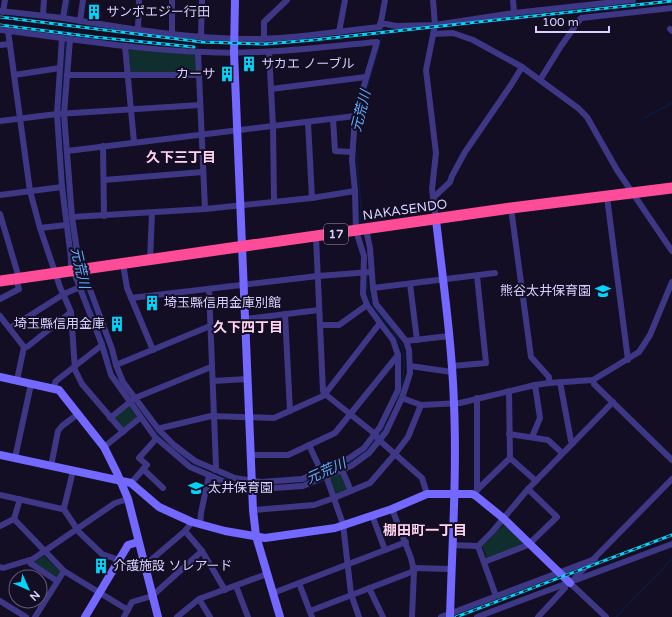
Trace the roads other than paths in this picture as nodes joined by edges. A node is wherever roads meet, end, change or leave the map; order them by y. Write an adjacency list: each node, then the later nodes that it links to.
1 (5, 0): 16 (street)
2 (44, 0): 18 (street)
3 (66, 0): 19 (street)
4 (84, 0): 20 (street)
5 (139, 0): 24 (street)
6 (172, 0): 27 (street)
7 (202, 0): 29 (street)
8 (235, 0): 32 (street)
9 (287, 0): 33 (street)
10 (345, 0): 26 (street)
11 (385, 0): 21 (street)
12 (434, 0): 22 (street)
13 (513, 0): 17 (street)
14 (633, 0): 17 (street)
15 (672, 8): 47 (street)
16 (2, 11): 18 (street)
17 (514, 13): 22 (street)
18 (43, 16): 19 (street)
19 (63, 18): 20 (street)
20 (80, 21): 24 (street)
21 (383, 24): 22 (street); 26 (street)
22 (435, 24): 28 (street)
23 (0, 30): 25 (street)
24 (138, 30): 27 (street)
25 (8, 31): 30 (street); 34 (street)
26 (339, 32): 33 (street)
27 (172, 34): 29 (street)
28 (433, 34): 40 (street); 74 (street)
29 (201, 37): 32 (street)
30 (62, 38): 31 (street); 41 (street)
31 (70, 39): 36 (street); 43 (street)
32 (234, 39): 33 (street); 39 (street)
33 (264, 39)
34 (10, 44): 35 (street); 42 (street)
35 (0, 45)
36 (125, 46): 37 (street); 44 (street)
37 (198, 52): 39 (street); 45 (street)
38 (269, 52): 39 (street); 46 (street); 48 (street)
39 (234, 53): 58 (street)
40 (522, 67): 47 (street); 74 (street)
41 (60, 68): 42 (street); 51 (street)
42 (14, 74): 53 (street)
43 (67, 75): 44 (street); 51 (street)
44 (128, 75): 45 (street); 50 (street)
45 (199, 75): 49 (street)
46 (366, 77): 48 (street); 52 (street)
47 (540, 80): 70 (street)
48 (271, 89): 57 (street)
49 (200, 105): 50 (street); 59 (street)
50 (131, 109): 51 (street); 60 (street)
51 (61, 114): 53 (street); 62 (street); 66 (street)
52 (355, 116): 54 (street); 63 (street)
53 (20, 118): 55 (street); 69 (street)
54 (332, 118): 56 (street); 63 (street)
55 (0, 121)
56 (308, 122): 57 (street); 73 (street)
57 (273, 126): 58 (street); 75 (street)
58 (237, 130): 59 (street); 76 (street)
59 (202, 134): 60 (street); 64 (street)
60 (134, 142): 61 (street)
61 (103, 146): 62 (street); 65 (street)
62 (67, 150): 82 (street)
63 (352, 152): 68 (street)
64 (203, 172): 65 (street); 78 (street)
65 (104, 180): 81 (street)
66 (62, 187): 69 (street); 84 (street)
67 (672, 188): 70 (highway, NAKASENDO / 17)
68 (355, 191): 73 (street); 86 (street)
69 (30, 192): 71 (street); 85 (street)
70 (633, 193): 72 (highway, NAKASENDO / 17); 89 (street)
71 (0, 195)
72 (606, 197): 77 (highway, NAKASENDO / 17); 128 (street)
73 (312, 198): 75 (street)
74 (433, 198): 83 (street)
75 (274, 202): 76 (street)
76 (240, 204): 78 (street); 88 (street)
77 (511, 208): 83 (highway, NAKASENDO / 17); 140 (street)
78 (205, 209): 79 (street)
79 (152, 213): 81 (street); 90 (street)
80 (0, 214): 99 (street)
81 (104, 216): 82 (street)
82 (72, 217): 92 (street)
83 (436, 220): 86 (highway, NAKASENDO / 17); 100 (street)
84 (66, 225): 85 (street); 92 (street)
85 (40, 228): 95 (street)
86 (361, 230): 87 (highway, NAKASENDO / 17); 93 (street); 94 (street)
87 (316, 237): 88 (highway, NAKASENDO / 17); 97 (street)
88 (242, 247): 90 (highway, NAKASENDO / 17); 103 (street)
89 (672, 251)
90 (150, 260): 91 (highway, NAKASENDO / 17)
91 (123, 264): 92 (highway, NAKASENDO / 17); 109 (street)
92 (78, 270): 95 (highway, NAKASENDO / 17); 105 (street); 130 (street)
93 (363, 272): 94 (street); 97 (street); 111 (street)
94 (371, 272): 106 (street)
95 (56, 273): 99 (highway, NAKASENDO / 17); 108 (street)
96 (495, 273): 98 (street)
97 (318, 276): 103 (street); 112 (street)
98 (477, 276): 100 (street); 133 (street)
99 (17, 279): 101 (highway, NAKASENDO / 17); 110 (street)
100 (443, 280): 102 (street); 121 (street)
101 (0, 281)
102 (410, 284): 106 (street); 122 (street)
103 (243, 285): 107 (street); 116 (street)
104 (672, 285): 128 (street)
105 (80, 287): 108 (street); 124 (street)
106 (373, 288): 123 (street)
107 (209, 289): 109 (street); 119 (street)
108 (64, 294): 113 (street); 120 (street)
109 (131, 298): 126 (street)
110 (0, 299)
111 (367, 305): 117 (street); 118 (street)
112 (319, 310): 114 (street); 118 (street)
113 (71, 312): 125 (street); 129 (street)
114 (285, 314): 116 (street); 152 (street)
115 (0, 316): 120 (street)
116 (245, 319): 135 (street)
117 (380, 323): 127 (street); 145 (street)
118 (320, 325): 145 (street)
119 (210, 326): 126 (street); 132 (street)
120 (10, 328): 125 (street)
121 (449, 336): 122 (street); 133 (street)
122 (417, 340): 123 (street)
123 (406, 341): 131 (street)
124 (102, 345): 129 (street); 148 (street)
125 (24, 347): 136 (street)
126 (153, 350): 130 (street)
127 (398, 355): 154 (street); 161 (street)
128 (628, 360): 137 (street)
129 (74, 365): 143 (street); 156 (street)
130 (116, 365): 148 (street)
131 (410, 366): 133 (street); 146 (street)
132 (212, 367): 138 (street); 148 (street)
133 (452, 369): 150 (street)
134 (0, 377): 136 (street)
135 (247, 379): 138 (street); 158 (street)
136 (17, 380): 141 (street)
137 (593, 380): 139 (street); 149 (street)
138 (212, 381): 155 (street)
139 (560, 382): 140 (street); 166 (street)
140 (550, 383): 142 (street)
141 (31, 384): 143 (street); 173 (street)
142 (535, 385): 144 (street); 163 (street)
143 (53, 388): 153 (street)
144 (508, 391): 147 (street); 162 (street)
145 (325, 394): 152 (street); 154 (street)
146 (402, 398): 151 (street); 165 (street)
147 (477, 398): 150 (street); 192 (street)
148 (132, 400): 156 (street); 157 (street); 159 (street)
149 (613, 402): 166 (street); 175 (street)
150 (454, 403): 151 (street); 194 (street)
151 (421, 405): 171 (street)
152 (290, 411): 158 (street)
153 (78, 414): 168 (street); 176 (street)
154 (351, 415): 161 (street); 167 (street)
155 (214, 416): 158 (street); 159 (street); 178 (street)
156 (110, 418): 160 (street)
157 (140, 418): 160 (street); 164 (street)
158 (249, 418): 170 (street)
159 (159, 430): 178 (street)
160 (123, 432): 168 (street)
161 (375, 434): 165 (street); 181 (street)
162 (509, 434): 163 (street); 174 (street)
163 (532, 437): 169 (street)
164 (156, 439): 177 (street); 182 (street)
165 (379, 440): 171 (street); 179 (street)
166 (573, 443): 169 (street)
167 (309, 445): 170 (street); 181 (street)
168 (104, 447): 185 (street)
169 (562, 453): 186 (street)
170 (250, 454): 188 (street)
171 (395, 454): 191 (street); 193 (street)
172 (0, 455): 173 (street)
173 (14, 458): 176 (street)
174 (510, 458): 186 (street); 192 (street)
175 (672, 460)
176 (52, 466): 180 (street)
177 (143, 469): 187 (street); 189 (street)
178 (215, 470): 188 (street)
179 (342, 470): 183 (street); 191 (street)
180 (72, 471): 185 (street); 199 (street)
181 (321, 471): 188 (street)
182 (209, 475): 188 (street); 205 (street)
183 (326, 476): 188 (street); 196 (street)
184 (672, 479): 220 (street)
185 (121, 481): 187 (street); 198 (street)
186 (536, 481): 190 (street)
187 (131, 483): 205 (street)
188 (252, 484): 201 (street)
189 (163, 488)
190 (528, 489): 203 (street); 213 (street)
191 (351, 491): 196 (street)
192 (476, 493): 194 (street); 203 (street)
193 (427, 494): 194 (street); 200 (street)
194 (454, 494): 215 (street)
195 (0, 495): 197 (street)
196 (334, 498): 201 (street); 206 (street)
197 (20, 499): 199 (street); 204 (street)
198 (128, 499): 208 (street); 211 (street)
199 (63, 508): 208 (street)
200 (392, 509): 202 (street); 212 (street)
201 (253, 510): 210 (street)
202 (372, 515): 206 (street); 217 (street)
203 (503, 518): 213 (street); 216 (street)
204 (14, 519): 207 (street); 218 (street)
205 (196, 523): 209 (street); 210 (street)
206 (343, 524): 210 (street); 224 (street)
207 (0, 526)
208 (77, 530): 218 (street); 222 (street)
209 (185, 531): 219 (street); 225 (street)
210 (256, 536): 231 (street)
211 (138, 542): 222 (street); 225 (street)
212 (406, 542): 217 (street); 228 (street)
213 (530, 544): 223 (street); 230 (street)
214 (672, 544): 234 (street)
215 (452, 545): 216 (street); 227 (street)
216 (478, 546): 223 (street)
217 (385, 550): 224 (street)
218 (45, 552): 221 (street); 229 (street)
219 (202, 552): 237 (street); 241 (street)
220 (595, 559): 230 (street); 234 (street)
221 (29, 560): 226 (street); 232 (street)
222 (119, 560): 239 (street)
223 (484, 562): 242 (street)
224 (348, 564): 233 (street); 240 (street)
225 (145, 566): 241 (street)
226 (0, 568)
227 (451, 569): 228 (street); 247 (street)
228 (414, 570): 236 (street); 259 (street)
229 (64, 571): 232 (street); 239 (street)
230 (558, 572): 234 (street); 242 (street)
231 (267, 574): 235 (street); 238 (street)
232 (58, 581): 249 (street)
233 (299, 583): 238 (street); 246 (street)
234 (567, 584): 261 (street); 262 (street); 263 (street)
235 (236, 586): 237 (street); 255 (street)
236 (369, 588): 240 (street); 258 (street)
237 (225, 590): 243 (street)
238 (273, 593): 256 (street)
239 (100, 594): 245 (street); 250 (street)
240 (352, 594): 246 (street); 257 (street)
241 (152, 596): 245 (street); 252 (street)
242 (496, 596): 247 (street)
243 (199, 599): 253 (street); 254 (street)
244 (0, 600): 248 (street)
245 (128, 610): 251 (street)
246 (311, 614)
247 (450, 615): 260 (street)
248 (26, 617)
249 (35, 617)
250 (85, 617)
251 (124, 617)
252 (158, 617)
253 (177, 617)
254 (210, 617)
255 (248, 617)
256 (280, 617)
257 (359, 617)
258 (383, 617)
259 (412, 617)
260 (441, 617)
261 (477, 617)
262 (538, 617)
263 (606, 617)

